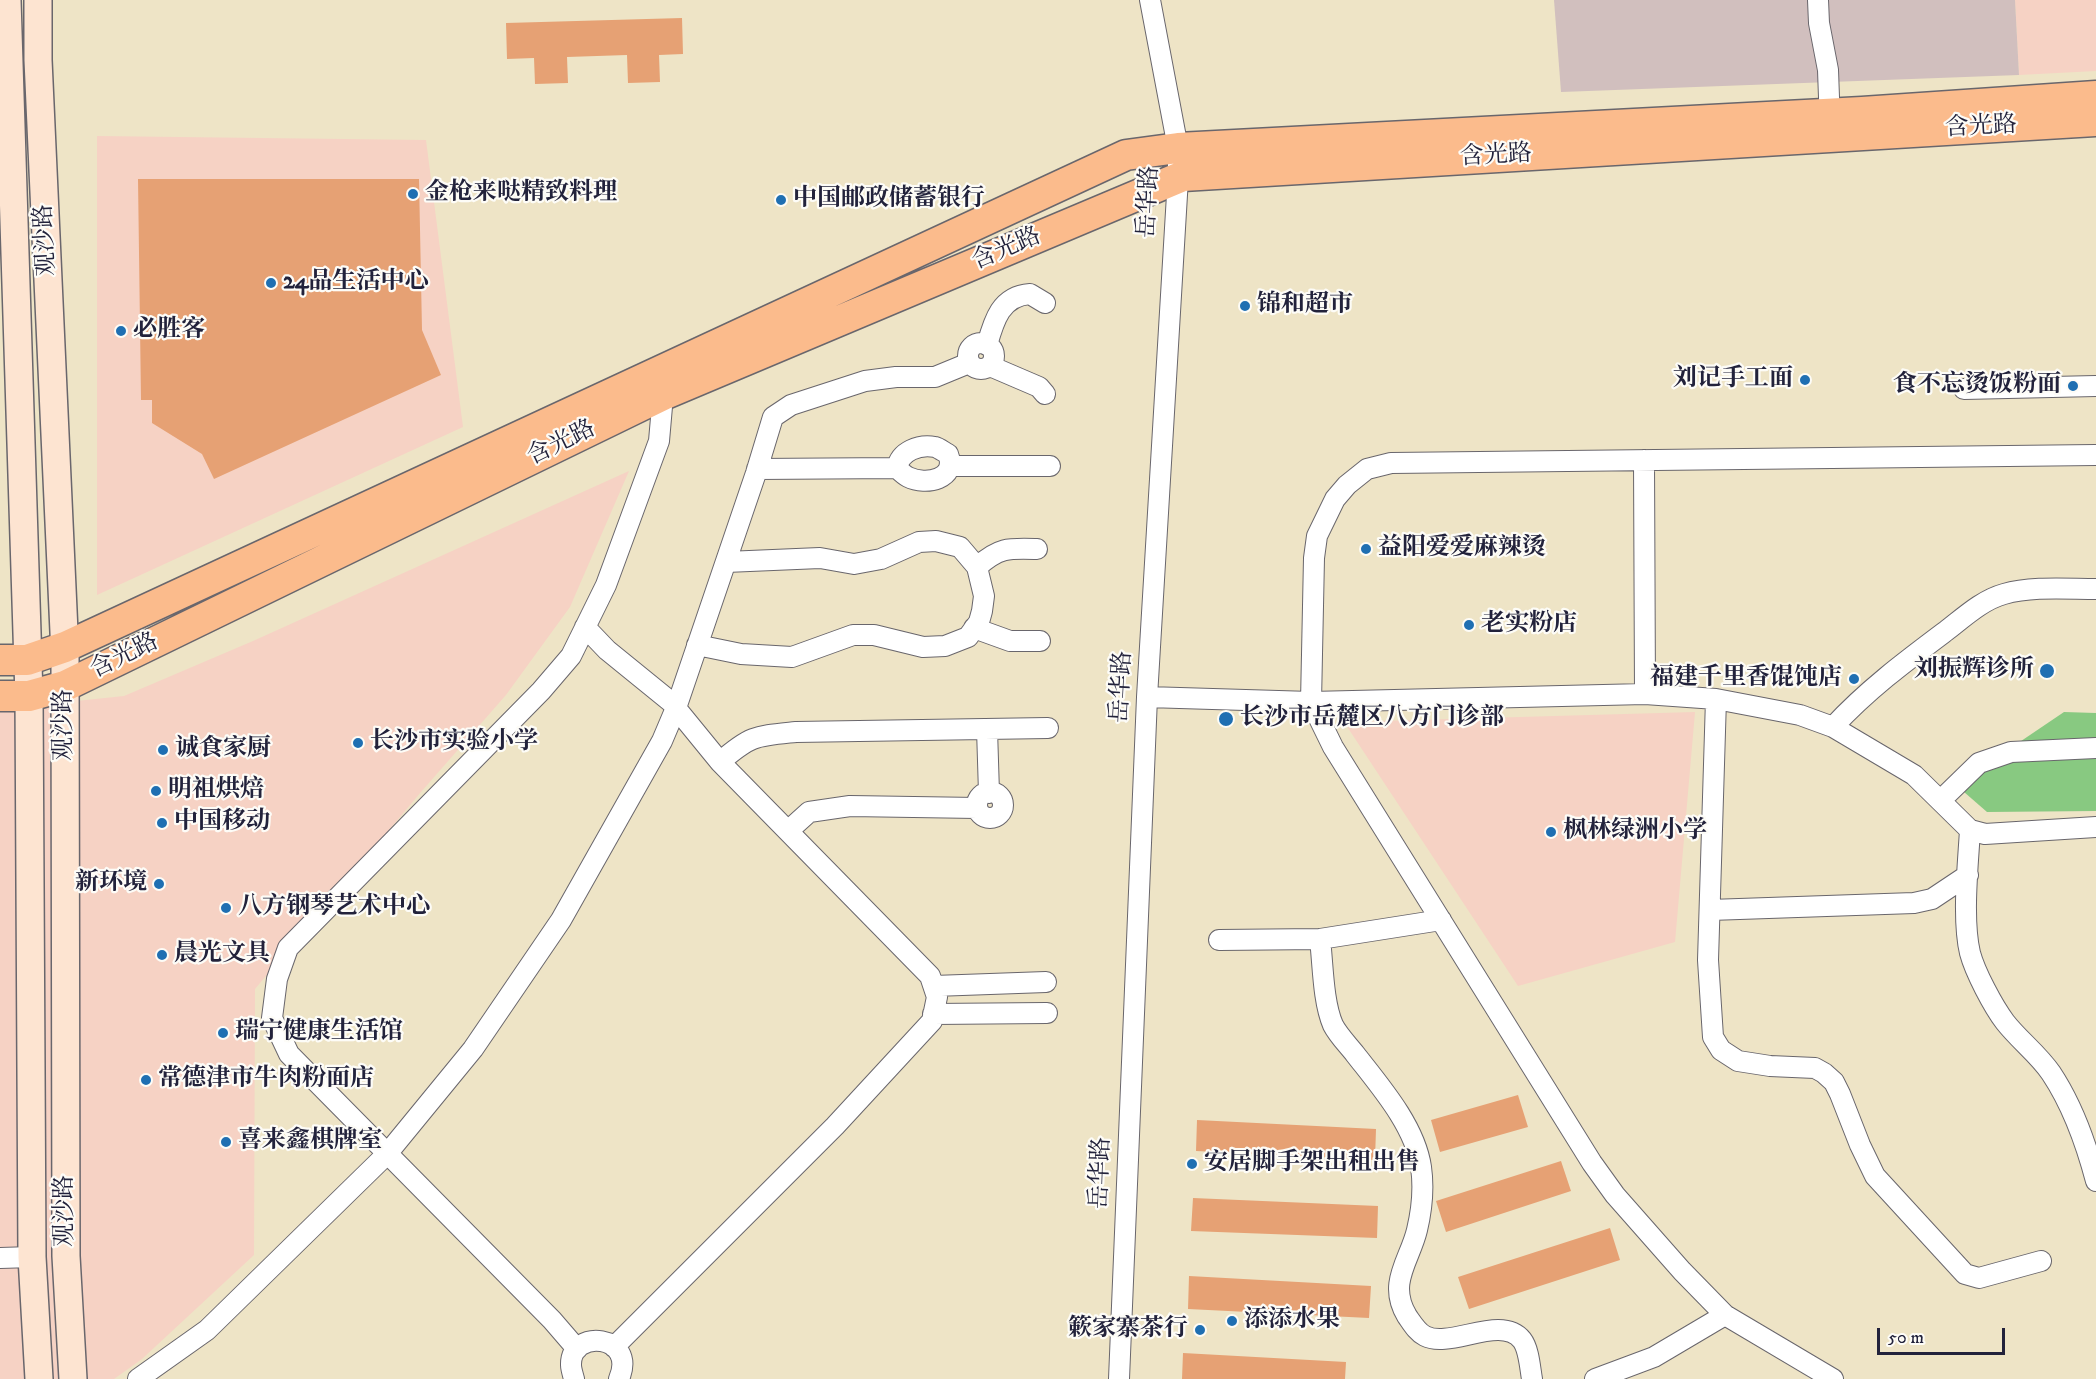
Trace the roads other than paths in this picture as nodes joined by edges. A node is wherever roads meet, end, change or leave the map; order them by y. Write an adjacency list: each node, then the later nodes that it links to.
1 (7, 0): 33 (main road, 观沙路)
2 (38, 0): 32 (main road, 观沙路)
3 (1150, 0): 8 (street, 岳华路)
4 (1818, 0): 7 (street)
5 (2096, 96): 7 (main road, 含光路)
6 (2096, 121): 7 (main road, 含光路)
7 (1830, 125): 8 (main road, 含光路); 9 (main road, 含光路)
8 (1178, 148): 9 (street, 岳华路); 32 (main road, 含光路)
9 (1178, 178): 17 (main road, 含光路); 38 (street, 岳华路)
10 (1045, 303): 11 (street)
11 (987, 345): 12 (street); 13 (street)
12 (969, 363): 13 (street); 23 (street)
13 (990, 366): 16 (street)
14 (2096, 386): 15 (street)
15 (1964, 389)
16 (1045, 394)
17 (663, 395): 28 (street); 34 (main road, 含光路)
18 (2096, 454): 19 (street)
19 (1644, 460): 35 (street); 40 (street)
20 (951, 466): 21 (street); 22 (street); 22 (street)
21 (1050, 466)
22 (897, 468): 23 (street)
23 (757, 470): 25 (street)
24 (1037, 549): 26 (street)
25 (726, 561): 26 (street); 31 (street)
26 (977, 567): 29 (street)
27 (2096, 589): 42 (street)
28 (585, 627): 41 (street); 60 (street)
29 (974, 628): 30 (street); 31 (street)
30 (1040, 641)
31 (697, 645): 41 (street)
32 (65, 647): 33 (main road, 含光路); 34 (main road, 观沙路)
33 (13, 660): 37 (main road, 观沙路)
34 (65, 686): 37 (main road, 含光路); 69 (main road, 观沙路)
35 (1646, 694): 39 (street); 40 (street)
36 (0, 696): 37 (main road, 含光路)
37 (29, 696): 62 (main road, 观沙路)
38 (1148, 697): 40 (street); 73 (street, 岳华路)
39 (1716, 699): 42 (street); 52 (street)
40 (1311, 702): 53 (street)
41 (676, 708): 46 (street); 60 (street)
42 (1833, 727): 47 (street)
43 (1048, 728): 44 (street)
44 (987, 729): 46 (street); 50 (street)
45 (2096, 748): 47 (street)
46 (720, 762): 50 (street)
47 (1941, 800): 49 (street)
48 (2096, 826): 49 (street)
49 (1970, 830): 51 (street)
50 (788, 831): 57 (street)
51 (1968, 875): 52 (street); 61 (street)
52 (1710, 910): 64 (street)
53 (1441, 920): 54 (street); 65 (street)
54 (1320, 939): 55 (street); 74 (street)
55 (1219, 940)
56 (1046, 982): 57 (street)
57 (934, 986): 59 (street)
58 (1047, 1013): 59 (street)
59 (933, 1014): 66 (street)
60 (387, 1154): 67 (street); 70 (street)
61 (2096, 1181)
62 (32, 1257): 63 (street); 68 (main road, 观沙路)
63 (0, 1258)
64 (2041, 1261)
65 (1725, 1315): 75 (street); 76 (street)
66 (614, 1347): 67 (street); 72 (street)
67 (577, 1349): 71 (street)
68 (39, 1379)
69 (73, 1379)
70 (138, 1379)
71 (574, 1379)
72 (619, 1379)
73 (1119, 1379)
74 (1532, 1379)
75 (1595, 1379)
76 (1833, 1379)

